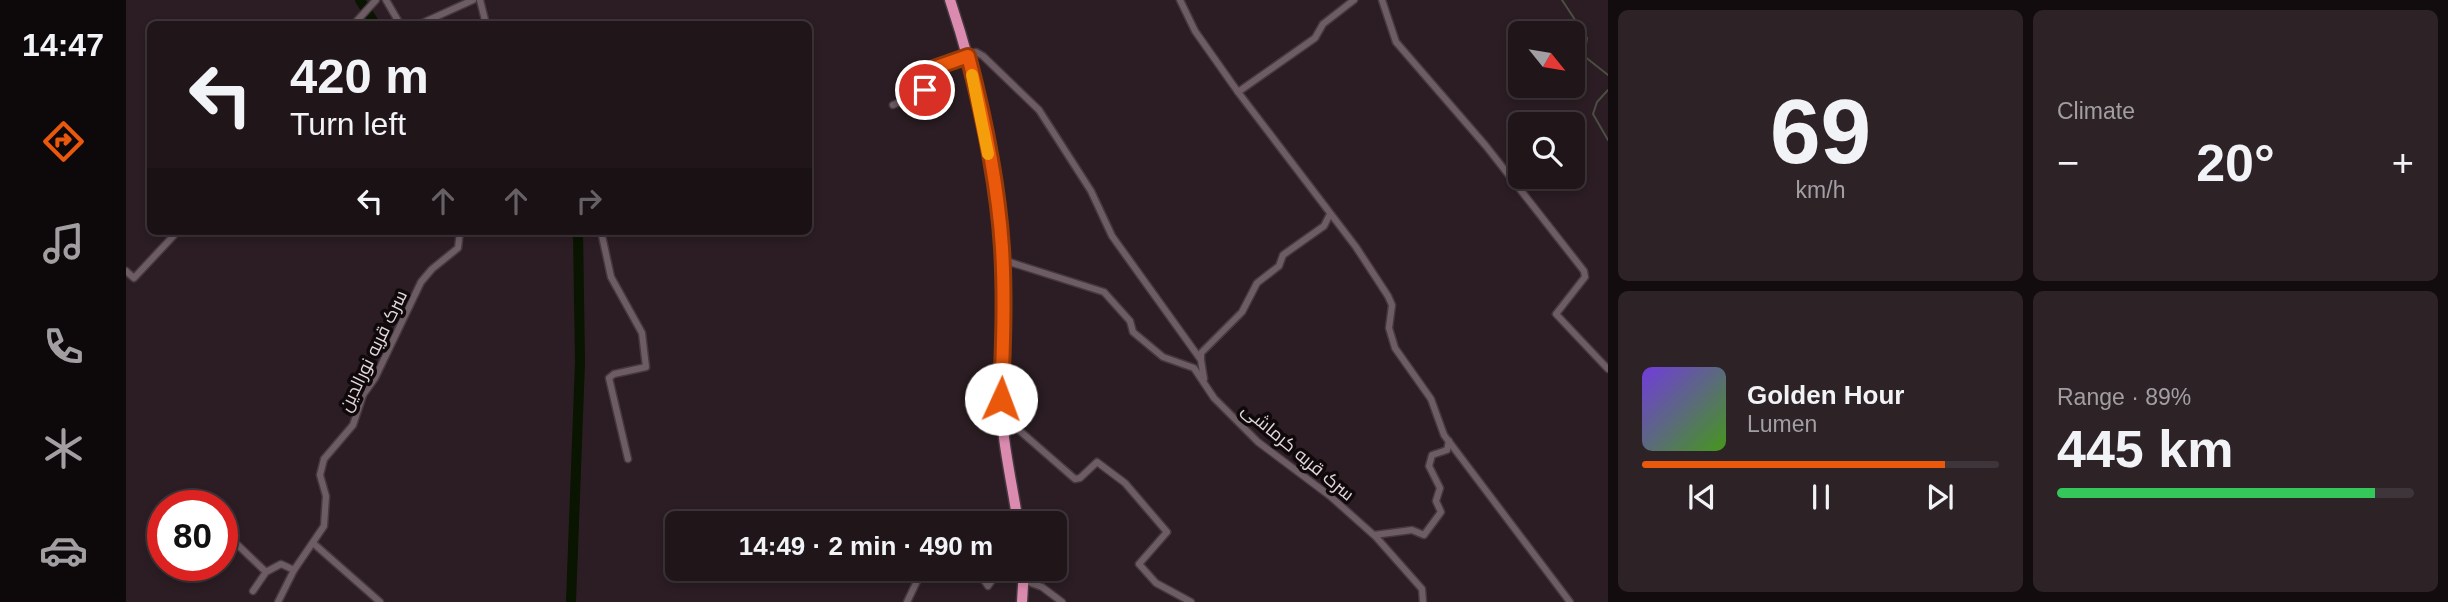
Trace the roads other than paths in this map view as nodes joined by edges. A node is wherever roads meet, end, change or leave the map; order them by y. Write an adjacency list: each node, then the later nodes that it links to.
1 (376, 0): 9 (street)
2 (386, 0): 10 (street)
3 (473, 0): 11 (street)
4 (480, 0): 12 (street)
5 (950, 0): 13 (highway)
6 (1180, 0): 14 (street)
7 (1354, 0): 14 (street)
8 (1382, 0): 23 (street)
9 (357, 21)
10 (398, 21)
11 (427, 21)
12 (485, 21)
13 (968, 56): 15 (street); 20 (highway); 22 (street)
14 (1238, 92): 16 (street)
15 (894, 105)
16 (1331, 214): 22 (street); 26 (street)
17 (174, 235): 21 (street)
18 (460, 235): 30 (street, سرک قریه نورالدین)
19 (602, 235): 27 (street)
20 (1003, 260): 24 (street, سرک قریه کرماشی); 25 (highway)
21 (126, 271)
22 (1201, 360): 24 (street)
23 (1608, 369)
24 (1205, 381): 29 (street, سرک قریه کرماشی)
25 (1004, 417): 28 (highway); 43 (street)
26 (1449, 441): 29 (street); 45 (street)
27 (628, 459)
28 (1016, 511)
29 (1374, 535): 44 (street, سرک قریه کرماشی)
30 (313, 543): 32 (street, سرک قریه نورالدین); 39 (street)
31 (238, 545): 33 (street)
32 (294, 570): 33 (street); 38 (street, سرک قریه نورالدین)
33 (266, 572): 37 (street)
34 (917, 581): 40 (street)
35 (1023, 581): 41 (highway)
36 (1033, 581): 42 (street)
37 (253, 591)
38 (278, 602)
39 (380, 602)
40 (907, 602)
41 (1022, 602)
42 (1062, 602)
43 (1191, 602)
44 (1423, 602)
45 (1570, 602)

